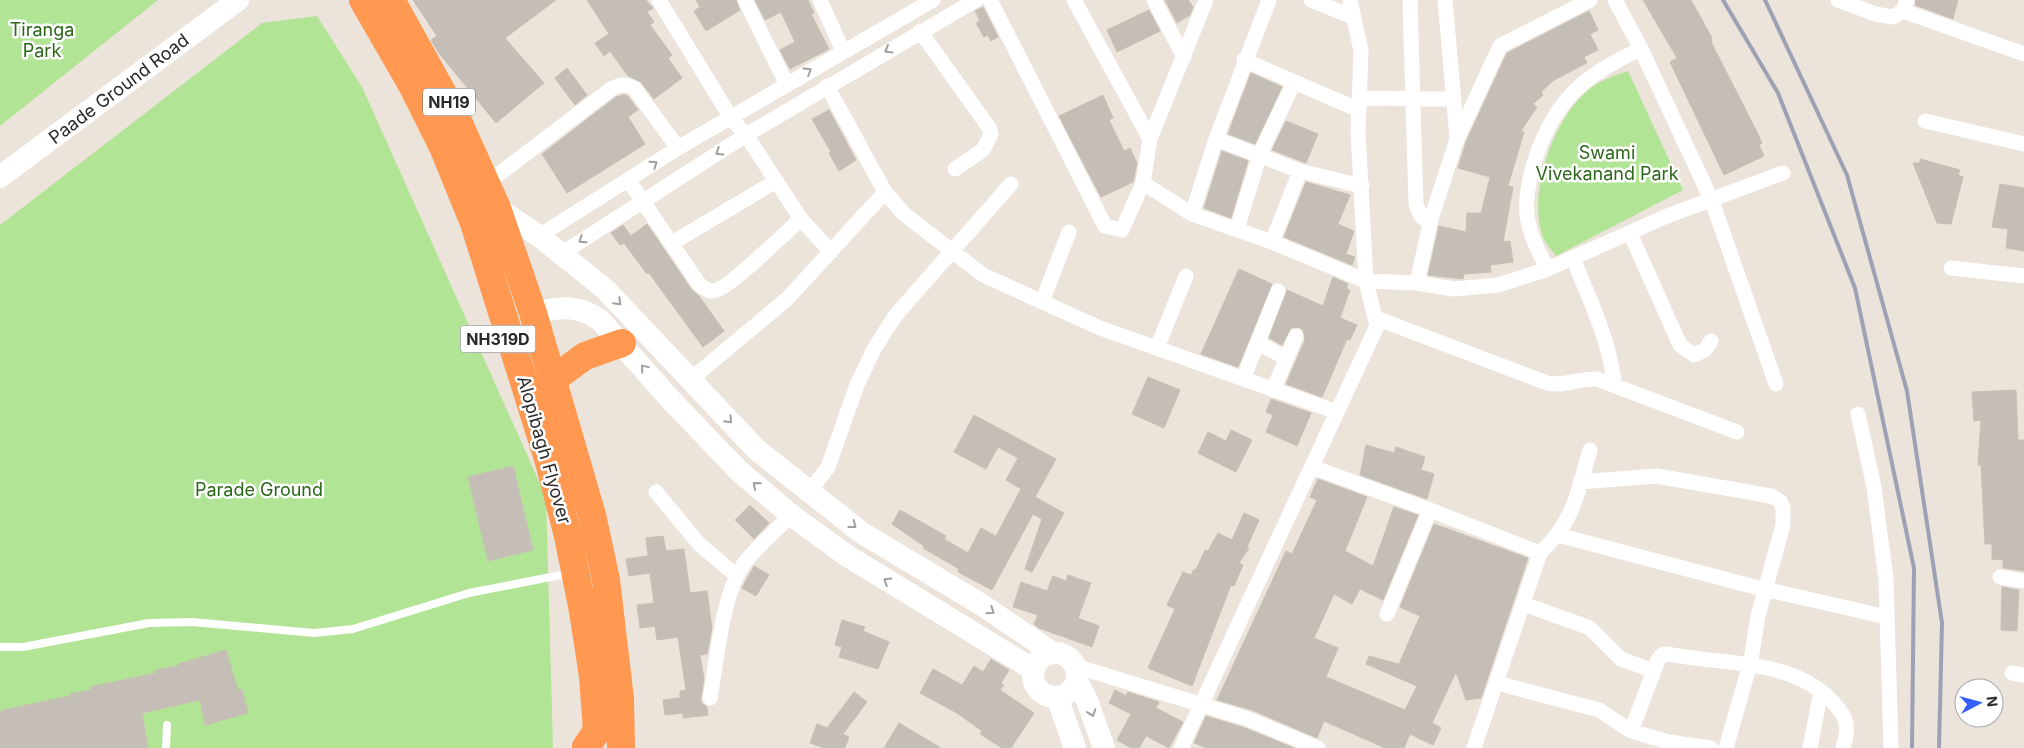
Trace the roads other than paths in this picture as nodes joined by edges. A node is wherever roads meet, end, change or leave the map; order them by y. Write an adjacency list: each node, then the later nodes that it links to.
1 (238, 0): 49 (main road, Paade Ground Road)
2 (347, 0): 108 (highway, NH319D)
3 (363, 0): 131 (highway, Alopibagh Flyover)
4 (381, 0): 131 (highway, Alopibagh Flyover)
5 (391, 0): 56 (highway, NH19)
6 (659, 0): 37 (street)
7 (745, 0): 32 (street)
8 (820, 0): 27 (street)
9 (976, 0): 25 (street)
10 (990, 0): 52 (street)
11 (1074, 0): 40 (street)
12 (1154, 0): 29 (street)
13 (1206, 0): 29 (street)
14 (1269, 0): 30 (street)
15 (1311, 0): 24 (street)
16 (1350, 0): 24 (street)
17 (1410, 0): 34 (street)
18 (1445, 0): 35 (street)
19 (1590, 0): 42 (street)
20 (1615, 0): 26 (street)
21 (1838, 0): 23 (street)
22 (923, 2): 27 (street)
23 (1905, 6): 28 (street)
24 (1354, 17): 36 (street)
25 (920, 31): 33 (street, one-way to 33); 46 (street)
26 (1641, 49): 58 (street); 73 (street)
27 (843, 51): 32 (street, one-way to 27)
28 (2024, 54)
29 (1184, 56): 40 (street)
30 (1244, 60): 31 (street); 41 (street)
31 (1294, 82): 36 (street); 45 (street)
32 (787, 85): 37 (street)
33 (827, 86): 39 (street); 55 (street)
34 (1414, 98): 35 (street); 36 (street); 61 (street)
35 (1453, 99): 42 (street)
36 (1359, 104): 54 (street)
37 (731, 118): 39 (street); 44 (street)
38 (1925, 121): 43 (street)
39 (746, 136): 51 (street); 57 (street, one-way to 57)
40 (1150, 139): 52 (street)
41 (1216, 139): 45 (street); 59 (street)
42 (1457, 139): 61 (street)
43 (2024, 144)
44 (678, 148): 50 (street, one-way to 44); 56 (street)
45 (1260, 154): 47 (street); 62 (street)
46 (955, 169)
47 (1300, 171): 54 (street); 66 (street)
48 (1783, 173): 58 (street)
49 (0, 177)
50 (629, 181): 57 (street); 65 (street)
51 (776, 181): 60 (street); 67 (street)
52 (1143, 183): 59 (street)
53 (1011, 184): 68 (street)
54 (1362, 186): 77 (street)
55 (884, 192): 68 (street); 69 (street)
56 (492, 196): 65 (main road); 82 (highway, NH319D)
57 (643, 200): 67 (street); 70 (street, one-way to 70)
58 (1712, 200): 64 (street); 94 (street)
59 (1192, 214): 62 (street)
60 (801, 219): 67 (street); 69 (street)
61 (1430, 223): 78 (street)
62 (1237, 230): 66 (street)
63 (1069, 232): 80 (street)
64 (1630, 233): 71 (street); 85 (street)
65 (539, 236): 70 (main road)
66 (1272, 242): 77 (street)
67 (672, 243)
68 (952, 251): 80 (street); 102 (street)
69 (832, 252): 92 (street)
70 (561, 254): 74 (main road)
71 (1573, 258): 73 (street); 93 (street)
72 (1951, 268): 76 (street)
73 (1548, 269): 78 (street)
74 (588, 276): 81 (main road); 92 (main road, one-way to 92)
75 (1186, 276): 88 (street)
76 (2024, 276)
77 (1366, 281): 78 (street); 83 (street)
78 (1417, 283)
79 (1278, 291): 87 (street)
80 (1042, 302): 88 (street)
81 (576, 308): 82 (main road); 86 (main road)
82 (532, 313): 91 (highway, NH319D)
83 (1376, 318): 93 (street); 96 (street)
84 (1296, 336): 89 (street)
85 (1711, 340)
86 (622, 343): 91 (highway); 105 (main road, one-way to 86)
87 (1258, 343): 89 (street); 90 (street)
88 (1157, 348): 90 (street)
89 (1286, 358): 95 (street)
90 (1243, 379): 95 (street)
91 (552, 380): 131 (highway, NH319D)
92 (690, 380): 102 (main road, one-way to 102)
93 (1614, 384): 98 (street)
94 (1776, 384)
95 (1273, 390): 96 (street)
96 (1337, 412): 100 (street)
97 (1858, 414): 117 (street)
98 (1737, 432)
99 (1590, 450): 101 (street)
100 (1312, 467): 104 (street); 128 (street)
101 (1580, 482): 106 (street); 113 (street)
102 (810, 491): 110 (main road, one-way to 110)
103 (656, 492): 109 (street)
104 (1430, 510): 107 (street); 116 (street)
105 (791, 515): 109 (street); 114 (main road, one-way to 105)
106 (1558, 535): 107 (street); 113 (street)
107 (1540, 554): 115 (street)
108 (561, 575): 118 (lane); 131 (highway, NH319D)
109 (738, 576): 127 (street)
110 (934, 576): 114 (main road); 119 (main road, one-way to 119)
111 (2000, 578): 112 (street)
112 (2024, 582)
113 (1765, 589): 117 (street); 120 (street)
114 (920, 600): 121 (main road)
115 (1524, 604): 122 (street); 124 (street)
116 (1387, 614)
117 (1888, 617): 143 (street)
118 (0, 647)
119 (1053, 653): 121 (main road); 123 (main road)
120 (1749, 665): 122 (street); 125 (street); 140 (street)
121 (1034, 670): 126 (main road)
122 (1654, 671): 130 (street)
123 (1076, 673): 126 (main road); 128 (street); 135 (main road, one-way to 135)
124 (1497, 683): 130 (street); 138 (street)
125 (1821, 691): 141 (street); 142 (street)
126 (1057, 697): 134 (main road)
127 (710, 698)
128 (1202, 706): 136 (street); 137 (street)
129 (167, 725): 133 (lane)
130 (1631, 731): 132 (street)
131 (604, 741)
132 (1667, 745): 139 (street)
133 (166, 748)
134 (1075, 748)
135 (1104, 748)
136 (1181, 748)
137 (1318, 748)
138 (1474, 748)
139 (1711, 748)
140 (1726, 748)
141 (1810, 748)
142 (1843, 748)
143 (1891, 748)

